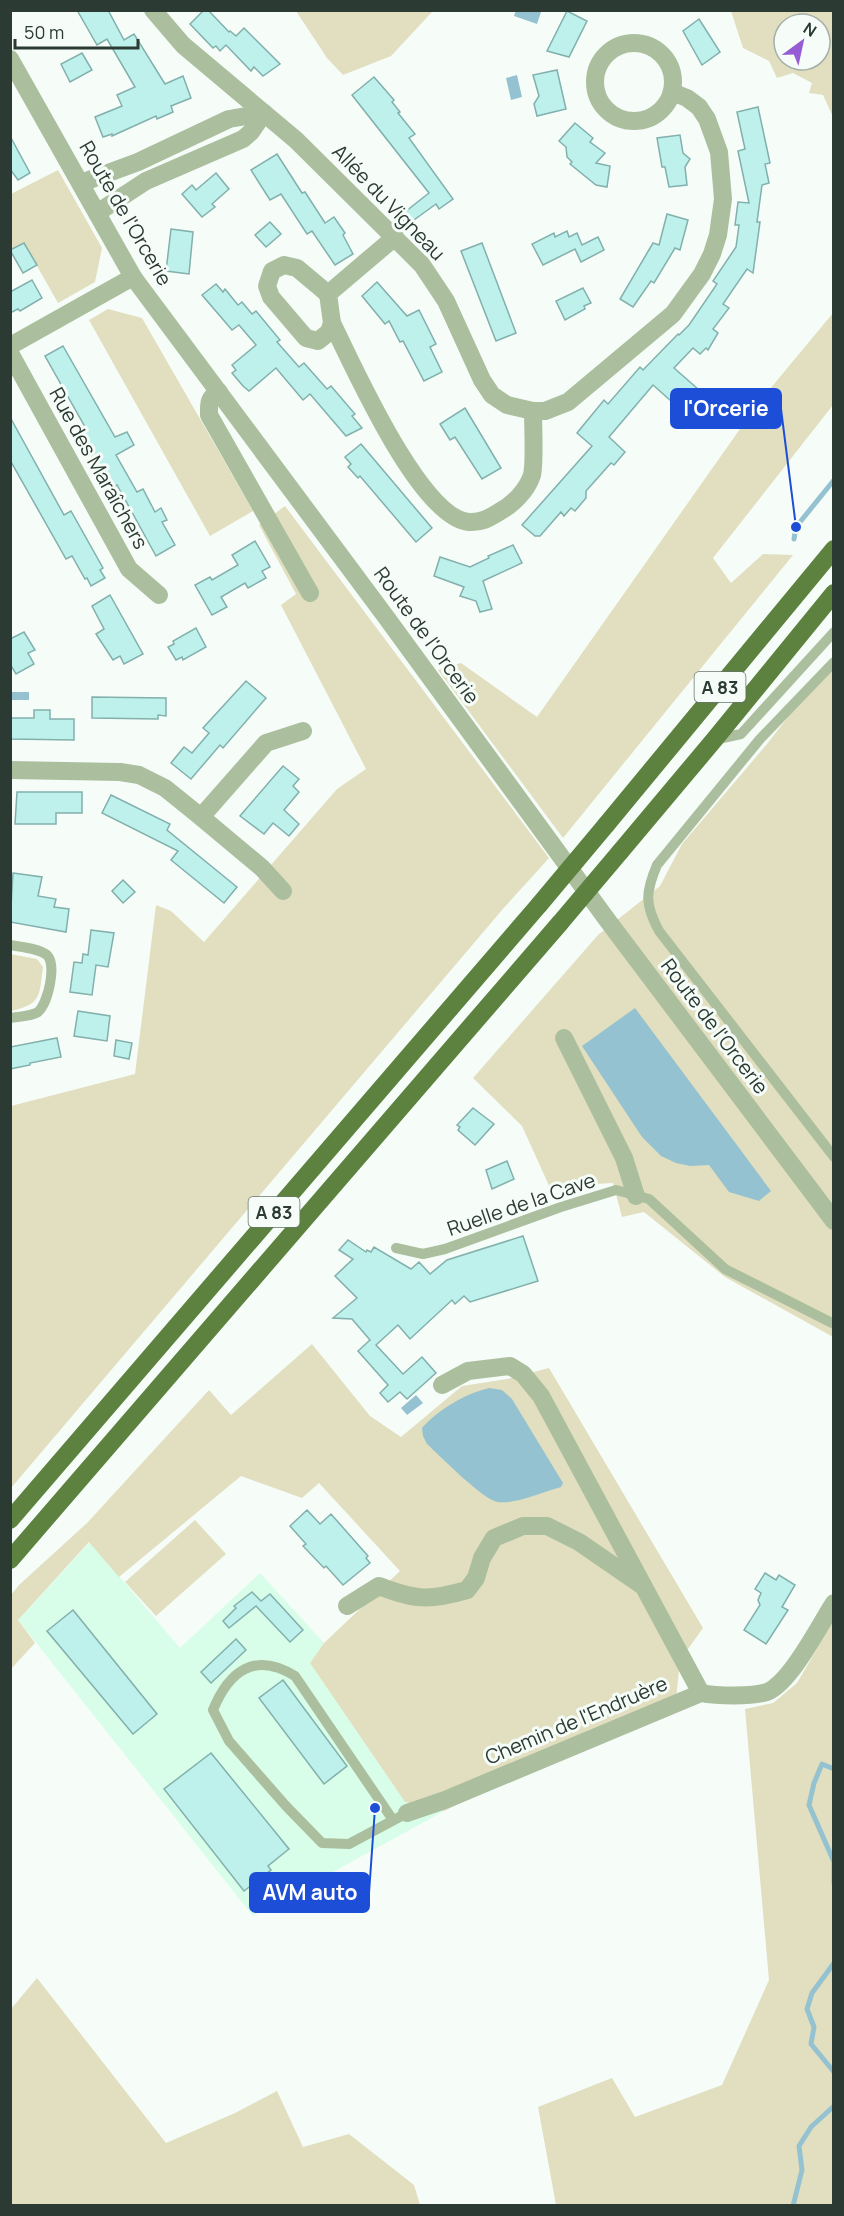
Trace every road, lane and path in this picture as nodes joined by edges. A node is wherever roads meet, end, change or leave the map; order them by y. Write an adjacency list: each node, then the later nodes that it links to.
1 (153, 10): 4 (street, Allée du Vigneau)
2 (10, 59): 6 (street, Route de l'Orcerie)
3 (672, 92): 3 (street); 16 (street, Allée du Vigneau)
4 (264, 113): 5 (street); 7 (street); 9 (street, Allée du Vigneau)
5 (112, 171): 6 (street); 7 (street)
6 (81, 183): 8 (street, Route de l'Orcerie)
7 (124, 196): 8 (street)
8 (97, 213): 10 (street, Route de l'Orcerie)
9 (395, 237): 11 (street); 16 (street, Allée du Vigneau)
10 (133, 277): 13 (street); 15 (street, Route de l'Orcerie)
11 (328, 294): 12 (street); 12 (street)
12 (332, 323): 16 (street)
13 (10, 346)
14 (10, 353): 20 (street, Rue des Maraîchers)
15 (219, 392): 19 (street); 33 (street, Route de l'Orcerie)
16 (533, 411)
17 (834, 549): 37 (highway, A 83, bridge)
18 (834, 592): 24 (highway, A 83)
19 (310, 593)
20 (159, 595)
21 (834, 632): 24 (lane)
22 (834, 663): 31 (lane)
23 (303, 731): 26 (street)
24 (714, 740): 38 (highway, A 83, bridge)
25 (10, 770): 26 (street)
26 (201, 817): 27 (street)
27 (283, 891)
28 (10, 945): 29 (lane)
29 (10, 1018)
30 (564, 1038): 32 (street)
31 (834, 1157)
32 (636, 1196): 34 (lane, Ruelle de la Cave); 35 (lane, Ruelle de la Cave)
33 (834, 1221)
34 (396, 1248)
35 (834, 1324)
36 (442, 1385): 39 (street)
37 (10, 1520)
38 (10, 1560)
39 (644, 1587): 41 (street); 42 (street)
40 (834, 1602): 42 (street, Chemin de l'Endruère)
41 (347, 1606)
42 (701, 1693): 43 (street, Chemin de l'Endruère)
43 (400, 1817): 43 (lane)

